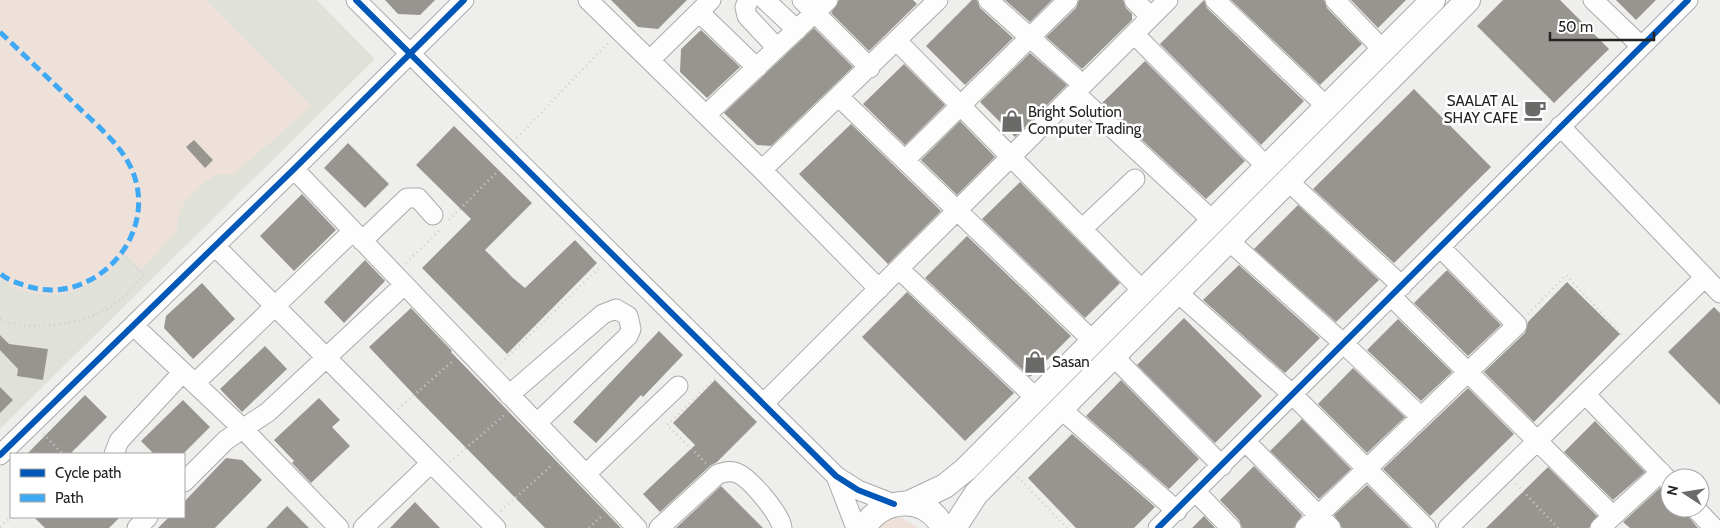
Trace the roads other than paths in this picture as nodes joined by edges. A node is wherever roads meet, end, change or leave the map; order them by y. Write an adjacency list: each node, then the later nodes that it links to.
1 (356, 0): 27 (street)
2 (464, 0): 27 (street)
3 (589, 0): 28 (street)
4 (749, 0): 25 (street)
5 (765, 0): 20 (street)
6 (988, 0): 22 (street)
7 (1068, 0): 22 (street)
8 (1134, 0): 19 (street)
9 (1168, 0): 19 (street)
10 (1215, 0): 34 (street)
11 (1335, 0): 26 (street)
12 (1433, 0): 26 (main road)
13 (1468, 0): 43 (main road)
14 (1593, 0): 24 (street)
15 (1688, 0): 24 (street)
16 (930, 3): 23 (street)
17 (815, 4): 20 (street); 30 (street)
18 (705, 6): 28 (street); 29 (street)
19 (1151, 17): 21 (street)
20 (797, 30): 25 (street)
21 (1134, 34): 31 (street); 41 (street)
22 (1030, 38): 31 (street); 33 (street)
23 (897, 41): 30 (street); 33 (street)
24 (1641, 46): 36 (street)
25 (777, 48): 29 (street)
26 (1384, 50): 34 (main road)
27 (409, 54): 39 (street); 73 (street)
28 (650, 60): 35 (street)
29 (757, 68): 35 (street)
30 (870, 68): 32 (street)
31 (1079, 89): 37 (street); 46 (street)
32 (839, 97): 38 (street); 40 (street)
33 (961, 106): 37 (street); 38 (street)
34 (1327, 106): 41 (main road)
35 (706, 115): 40 (street)
36 (1560, 126): 51 (street); 53 (street)
37 (1011, 157): 44 (street); 47 (street)
38 (905, 160): 44 (street)
39 (294, 170): 48 (street); 50 (street)
40 (762, 170): 55 (street)
41 (1264, 170): 46 (main road); 49 (main road)
42 (1135, 179): 47 (street)
43 (1288, 181): 49 (main road); 57 (street)
44 (957, 210): 52 (street); 62 (street)
45 (433, 215): 48 (street)
46 (1213, 221): 56 (main road)
47 (1082, 229): 56 (street)
48 (357, 236): 54 (street); 60 (street)
49 (1228, 240): 58 (main road); 63 (street)
50 (215, 246): 60 (street); 61 (street)
51 (1440, 247): 57 (street); 66 (street)
52 (899, 269): 55 (street); 71 (street)
53 (1705, 277): 59 (street); 69 (street)
54 (400, 280): 65 (street); 72 (street)
55 (879, 289): 73 (street)
56 (1143, 291): 62 (main road)
57 (1396, 291): 63 (street); 66 (street)
58 (1177, 292): 64 (main road); 70 (street)
59 (1720, 293)
60 (275, 306): 65 (street); 67 (street)
61 (134, 326): 67 (street); 81 (street)
62 (1093, 341): 71 (main road)
63 (1344, 344): 70 (street); 75 (street)
64 (1113, 356): 74 (main road); 82 (street)
65 (327, 358): 77 (street); 83 (street)
66 (1468, 372): 75 (street); 78 (street)
67 (189, 377): 77 (street); 80 (street)
68 (678, 386): 86 (street)
69 (1585, 394): 78 (street); 85 (street)
70 (1293, 396): 79 (street); 84 (street)
71 (1036, 398): 91 (main road)
72 (514, 399): 76 (street); 76 (street)
73 (764, 404): 87 (street)
74 (1061, 409): 94 (street); 107 (main road)
75 (1421, 417): 84 (street)
76 (537, 423): 86 (street)
77 (242, 428): 88 (street); 99 (street)
78 (1537, 441): 95 (street); 110 (street)
79 (1246, 442): 82 (street); 96 (street)
80 (114, 453)
81 (0, 455)
82 (1222, 466): 90 (street)
83 (436, 467): 97 (street); 100 (street)
84 (1368, 468): 96 (street); 109 (street)
85 (1660, 472)
86 (586, 474): 101 (street)
87 (836, 476): 91 (street); 104 (street)
88 (185, 481)
89 (1660, 481): 95 (street)
90 (1196, 492): 94 (street); 108 (street)
91 (902, 504): 105 (main road); 106 (main road)
92 (147, 518): 98 (street)
93 (1704, 518): 111 (street)
94 (1167, 522)
95 (1607, 522)
96 (1318, 524)
97 (493, 525)
98 (137, 528)
99 (339, 528)
100 (363, 528)
101 (637, 528)
102 (659, 528): 103 (street)
103 (782, 528)
104 (856, 528)
105 (864, 528)
106 (943, 528)
107 (954, 528)
108 (1231, 528)
109 (1426, 528)
110 (1448, 528)
111 (1714, 528)

